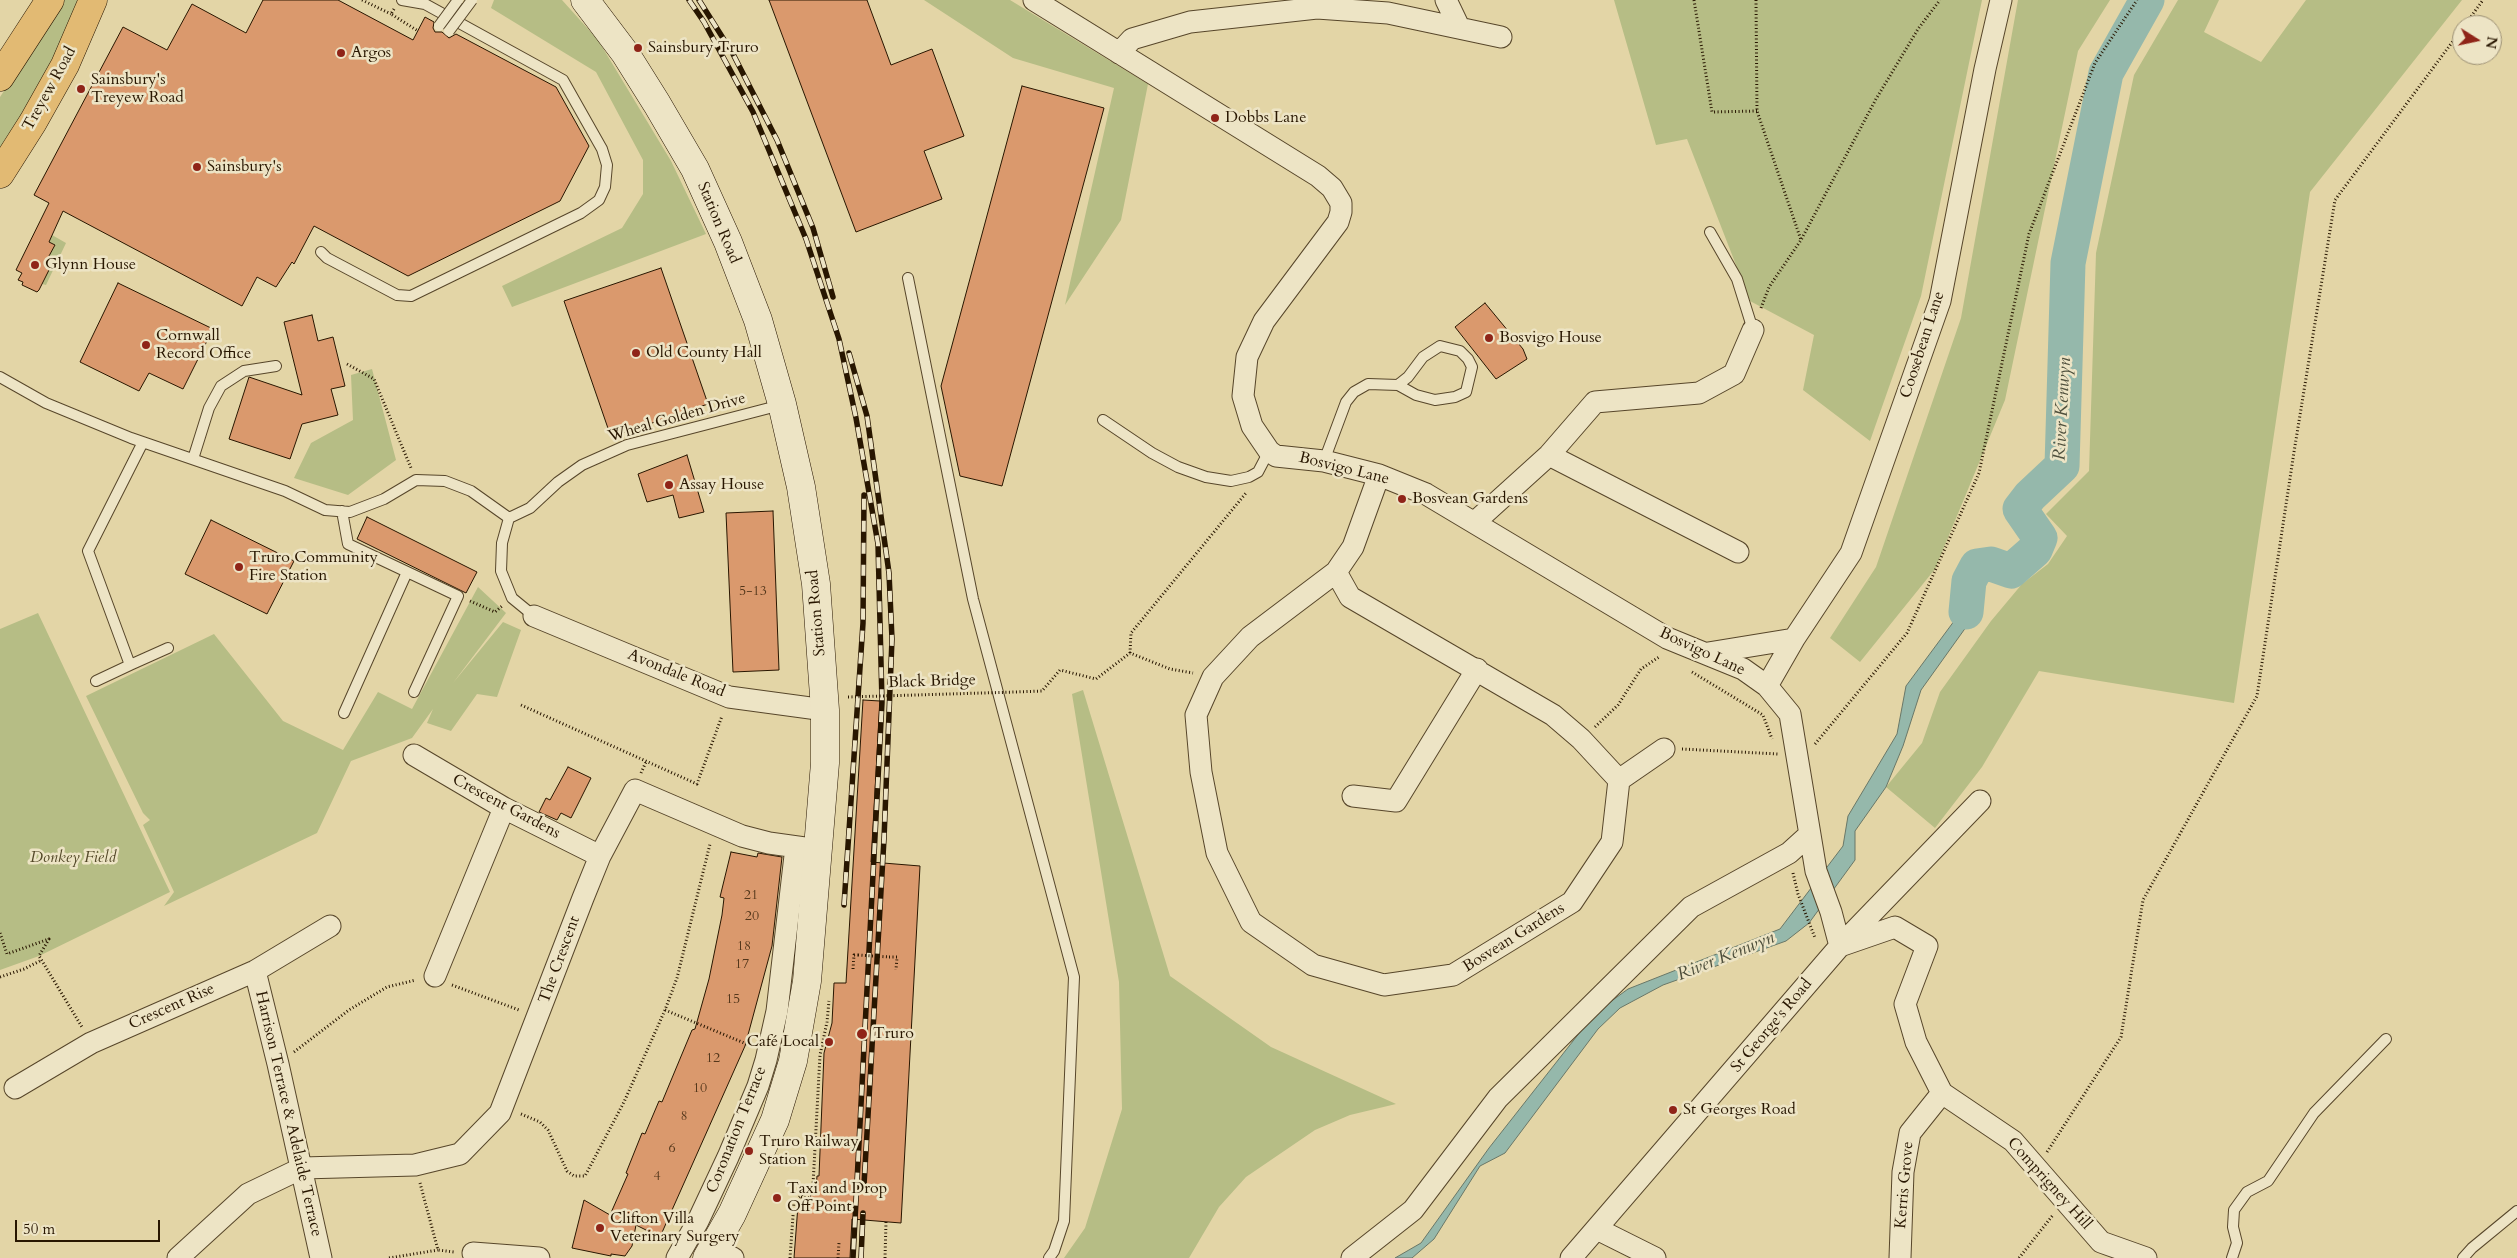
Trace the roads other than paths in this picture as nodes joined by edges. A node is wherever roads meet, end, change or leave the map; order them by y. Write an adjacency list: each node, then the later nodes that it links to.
1 (50, 0): 15 (highway)
2 (93, 0): 16 (highway, Treyew Road)
3 (458, 0): 10 (lane, bridge)
4 (472, 0): 12 (lane, bridge)
5 (585, 0): 24 (street, Station Road)
6 (1034, 0): 14 (street)
7 (1446, 0): 11 (street)
8 (2001, 0): 39 (street, Coosebean Lane)
9 (398, 4): 18 (lane)
10 (439, 26)
11 (1459, 27): 13 (street); 14 (street)
12 (449, 31)
13 (1501, 37)
14 (1119, 53): 27 (street)
15 (0, 77)
16 (0, 174)
17 (1710, 232): 20 (lane)
18 (321, 252)
19 (908, 278): 74 (lane)
20 (1753, 330): 28 (street)
21 (276, 366): 29 (lane)
22 (0, 377): 26 (lane)
23 (1398, 384): 23 (lane); 30 (lane)
24 (782, 404): 33 (lane, Wheal Golden Drive); 47 (street, Station Road)
25 (1103, 420): 27 (lane)
26 (142, 442): 29 (lane); 42 (lane)
27 (1269, 450): 30 (street, Bosvigo Lane)
28 (1549, 455): 34 (street); 35 (street)
29 (193, 459): 32 (lane)
30 (1324, 461): 31 (street, Bosvigo Lane)
31 (1379, 475): 34 (street, Bosvigo Lane); 37 (street, Bosvean Gardens)
32 (342, 511): 33 (lane); 36 (lane)
33 (509, 518): 38 (lane)
34 (1475, 522): 41 (street, Bosvigo Lane)
35 (1738, 552)
36 (407, 572): 46 (lane); 48 (lane)
37 (1336, 572): 43 (street); 51 (street, Bosvean Gardens)
38 (534, 616): 47 (street, Avondale Road)
39 (1794, 639): 41 (street); 45 (street, Coosebean Lane)
40 (168, 648): 42 (lane)
41 (1708, 653): 45 (street, Bosvigo Lane)
42 (130, 665): 44 (lane)
43 (1478, 669): 51 (street); 52 (street)
44 (96, 681)
45 (1767, 686): 55 (street, Bosvigo Lane)
46 (414, 692)
47 (825, 710): 56 (street, Station Road)
48 (344, 714)
49 (1664, 748): 51 (street)
50 (414, 755): 54 (street, Crescent Gardens)
51 (1619, 780)
52 (1353, 796)
53 (1980, 801): 59 (street, St George's Road)
54 (504, 808): 57 (street, Crescent Gardens); 61 (street)
55 (1810, 834): 59 (street, Bosvigo Lane); 75 (street)
56 (807, 849): 57 (street, The Crescent); 69 (street, Station Road); 73 (street, Coronation Terrace)
57 (600, 856): 65 (street, The Crescent)
58 (330, 926): 60 (street, Crescent Rise)
59 (1840, 946): 64 (street, Comprigney Hill); 67 (street, St George's Road)
60 (255, 971): 63 (street, Crescent Rise); 65 (street, Harrison Terrace & Adelaide Terrace)
61 (435, 976)
62 (2386, 1039): 80 (lane)
63 (15, 1088)
64 (1942, 1093): 78 (street, Kerris Grove); 79 (street, Comprigney Hill)
65 (302, 1168): 70 (street); 71 (street, Harrison Terrace & Adelaide Terrace)
66 (2517, 1211): 81 (lane)
67 (1597, 1229): 76 (street, St George's Road); 77 (street)
68 (473, 1254): 72 (street)
69 (718, 1255)
70 (178, 1258)
71 (321, 1258)
72 (539, 1258)
73 (677, 1258)
74 (1049, 1258)
75 (1352, 1258)
76 (1572, 1258)
77 (1655, 1258)
78 (1900, 1258)
79 (2146, 1258)
80 (2232, 1258)
81 (2463, 1258)

